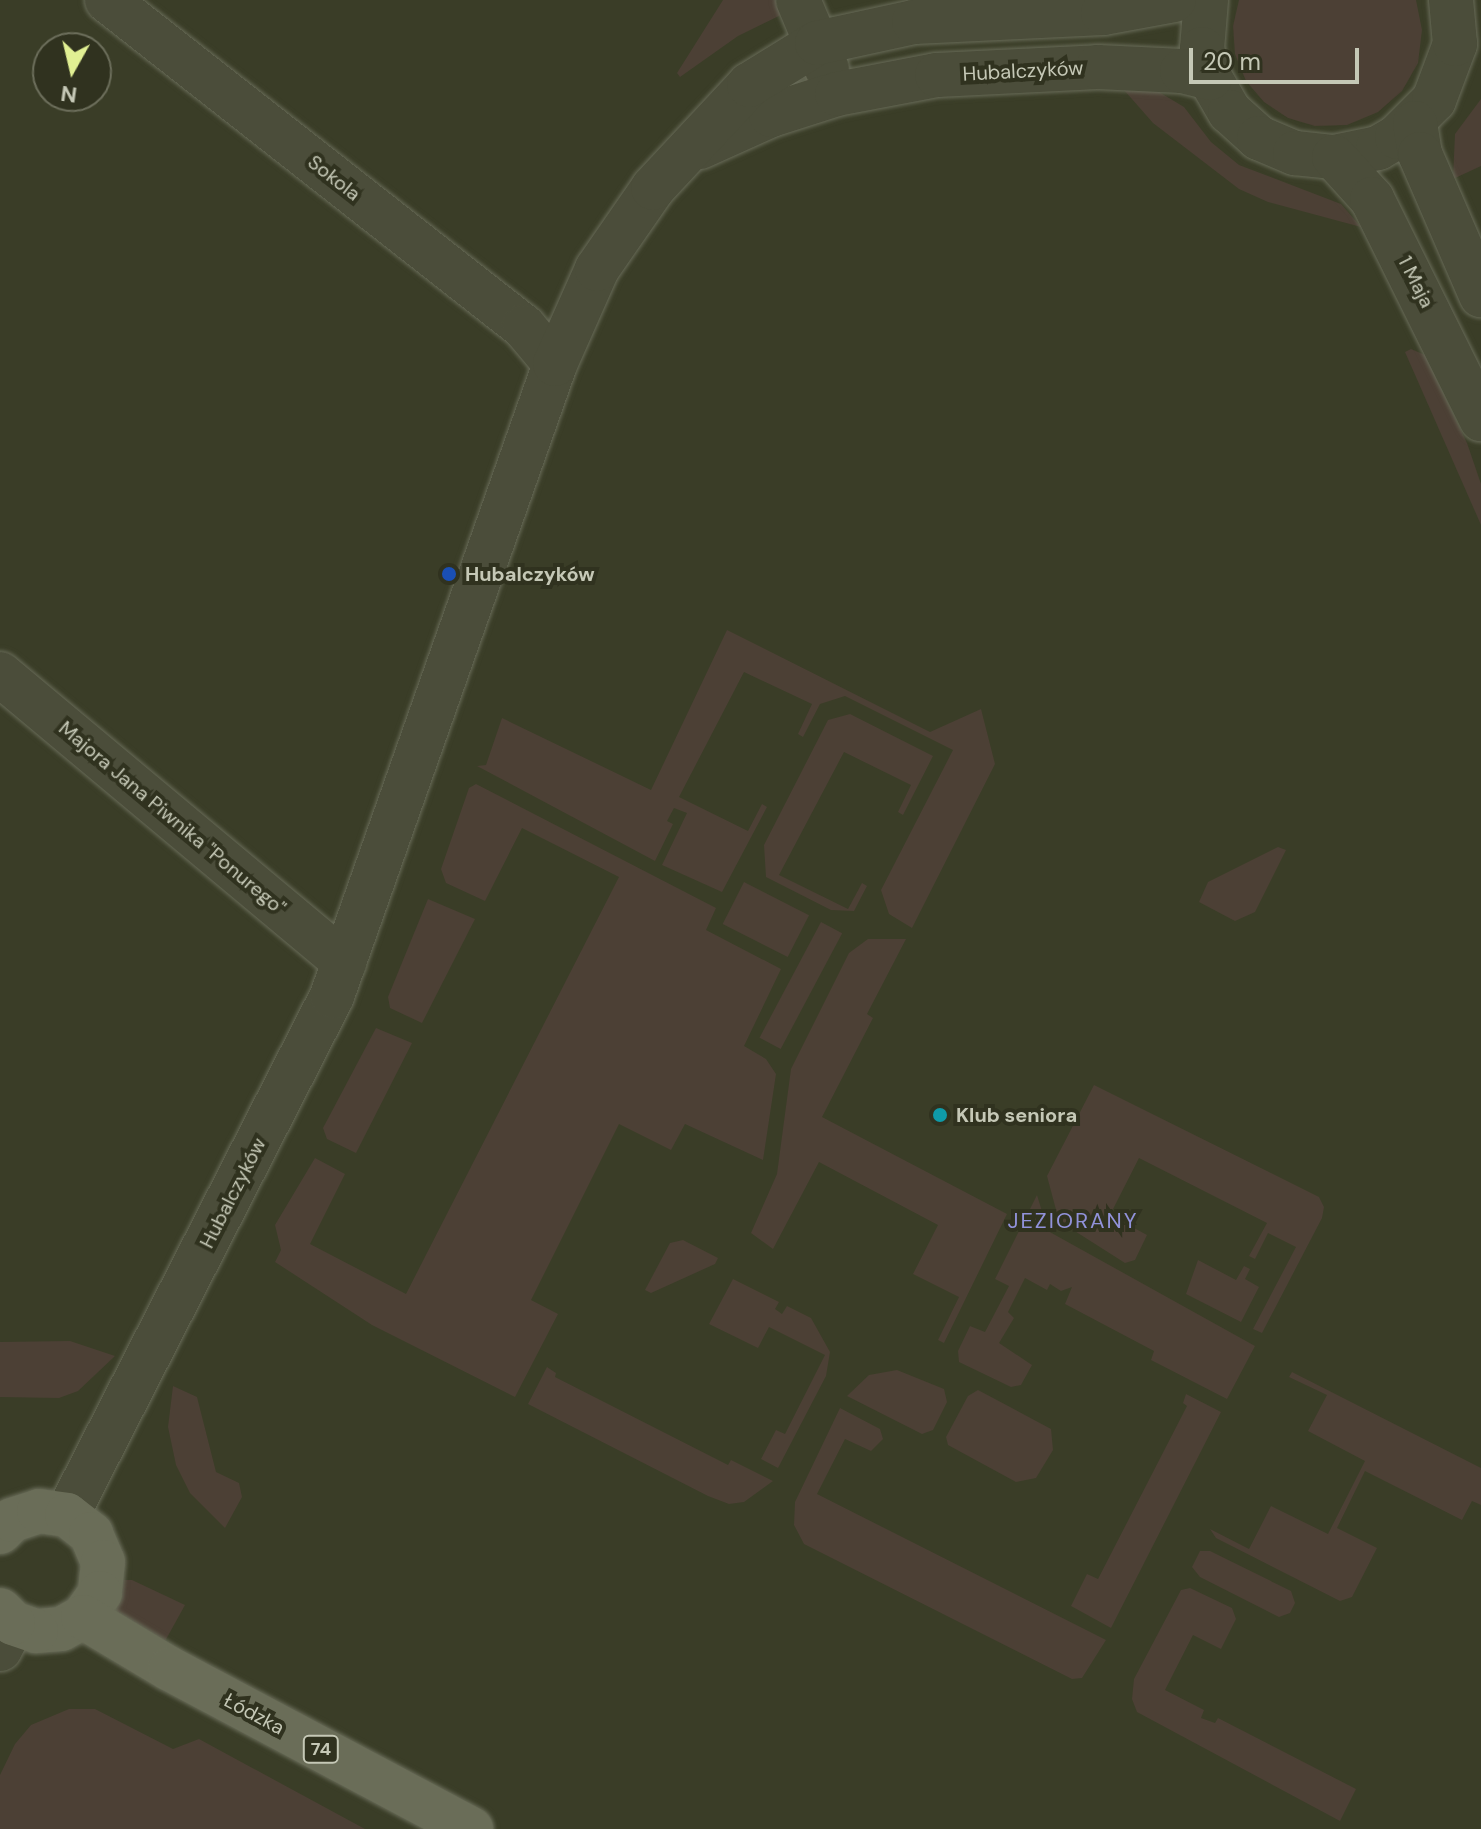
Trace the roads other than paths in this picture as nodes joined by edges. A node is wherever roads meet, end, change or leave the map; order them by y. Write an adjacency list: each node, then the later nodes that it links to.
1 (107, 0): 14 (street, Sokola)
2 (798, 0): 6 (street)
3 (1174, 0): 6 (street, Hubalczyków)
4 (1206, 0): 8 (street)
5 (1451, 0): 7 (street)
6 (817, 43): 9 (street); 12 (street, Hubalczyków)
7 (1464, 68): 10 (street)
8 (1210, 78): 9 (street, Hubalczyków); 11 (street)
9 (837, 94): 12 (street, Hubalczyków)
10 (1415, 123): 11 (street); 13 (street)
11 (1334, 157): 15 (street, 1 Maja)
12 (676, 158): 14 (street, Hubalczyków)
13 (1481, 295)
14 (555, 364): 17 (street, Hubalczyków)
15 (1481, 419)
16 (0, 674): 17 (street, Majora Jana Piwnika "Ponurego")
17 (345, 962): 18 (street, Hubalczyków)
18 (67, 1515): 19 (main road); 20 (main road)
19 (0, 1532)
20 (83, 1617): 21 (main road); 22 (main road, Łódzka / 74)
21 (4, 1627)
22 (471, 1829)

